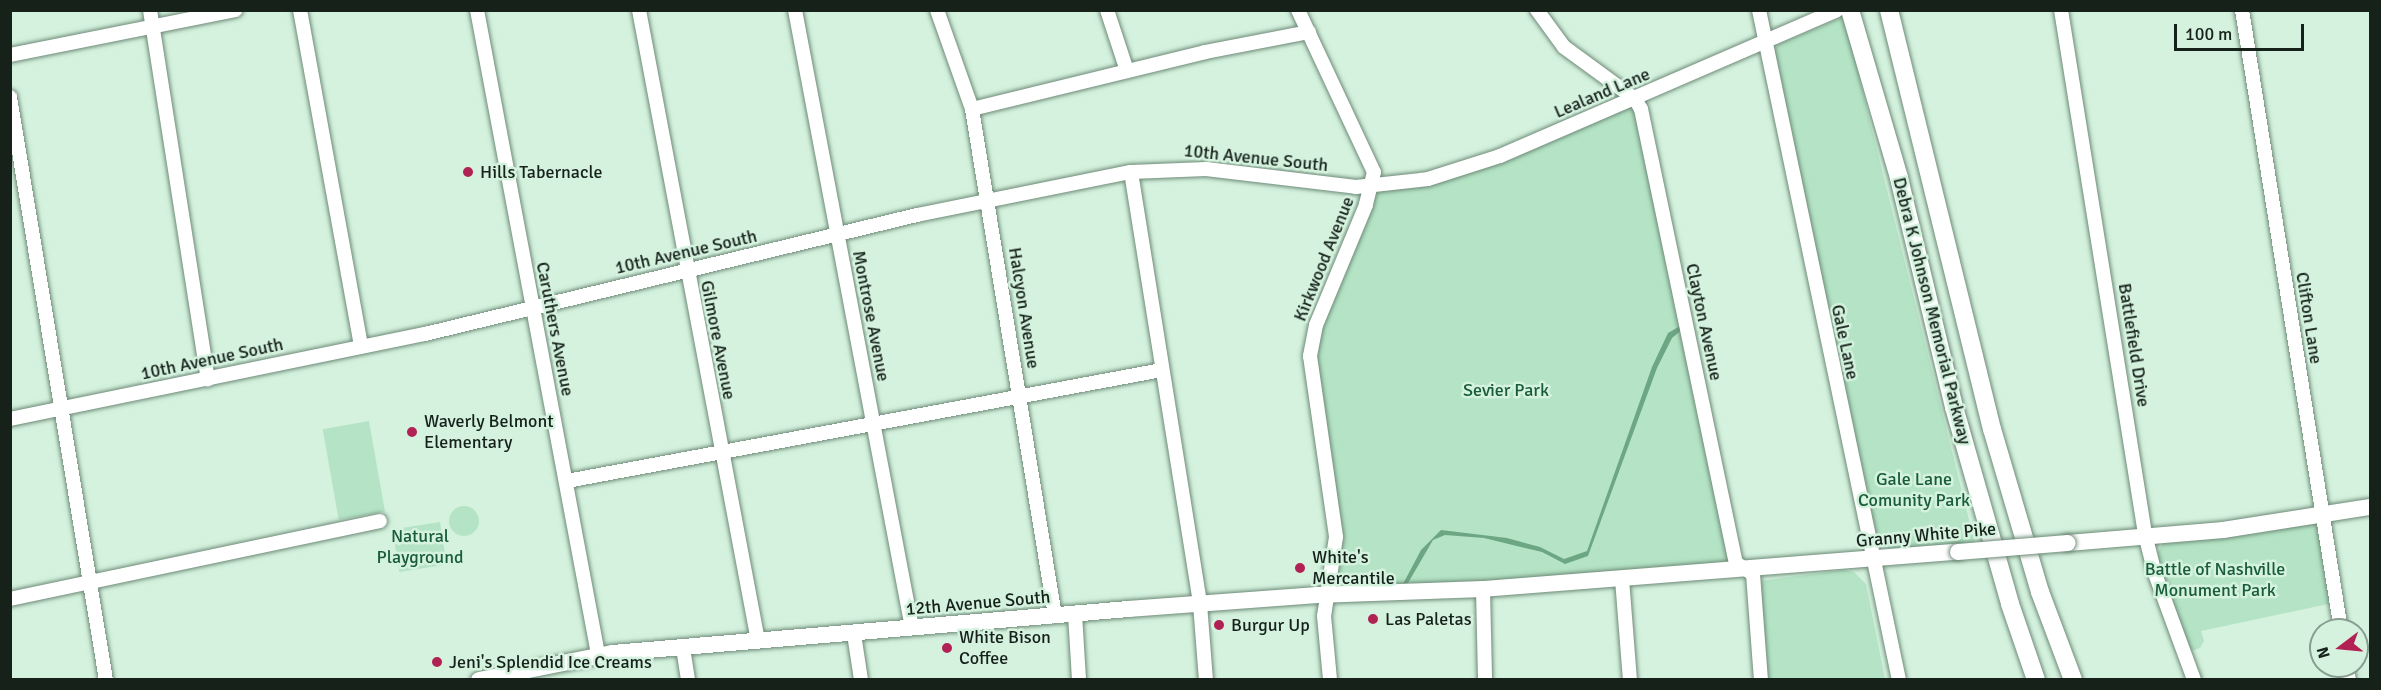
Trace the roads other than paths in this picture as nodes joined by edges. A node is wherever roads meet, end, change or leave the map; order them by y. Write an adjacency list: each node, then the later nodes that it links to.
1 (150, 10): 17 (street)
2 (236, 10): 17 (street)
3 (300, 10): 31 (street)
4 (477, 10): 30 (street, Caruthers Avenue)
5 (639, 10): 29 (street, Gilmore Avenue)
6 (795, 10): 28 (street, Montrose Avenue)
7 (937, 10): 24 (street, Halcyon Avenue)
8 (1107, 10): 21 (street)
9 (1298, 10): 18 (street, Kirkwood Avenue)
10 (1537, 10): 23 (street)
11 (1759, 10): 19 (street, Gale Lane)
12 (1837, 10): 19 (street, Lealand Lane)
13 (1850, 10): 72 (highway, Debra K Johnson Memorial Parkway)
14 (2061, 10): 43 (street, Battlefield Drive)
15 (2242, 10): 41 (street, Clifton Lane)
16 (1889, 13): 73 (highway, Debra K Johnson Memorial Parkway)
17 (154, 26): 20 (street); 33 (street)
18 (1309, 32): 21 (street); 26 (street, Kirkwood Avenue)
19 (1766, 41): 23 (street, Lealand Lane); 44 (street, Gale Lane)
20 (10, 55)
21 (1127, 71): 24 (street)
22 (10, 97): 35 (street)
23 (1635, 99): 26 (street, Lealand Lane); 45 (street, Clayton Avenue)
24 (972, 110): 27 (street, Halcyon Avenue)
25 (1131, 172): 26 (street, 10th Avenue South); 27 (street, 10th Avenue South); 32 (street)
26 (1373, 185): 49 (street, Kirkwood Avenue)
27 (988, 201): 28 (street, 10th Avenue South); 34 (street, Halcyon Avenue)
28 (837, 235): 29 (street, 10th Avenue South); 37 (street, Montrose Avenue)
29 (687, 271): 30 (street, 10th Avenue South); 38 (street, Gilmore Avenue)
30 (533, 309): 31 (street, 10th Avenue South); 39 (street, Caruthers Avenue)
31 (361, 347): 33 (street, 10th Avenue South)
32 (1162, 370): 34 (street); 51 (street)
33 (208, 379): 35 (street, 10th Avenue South)
34 (1020, 396): 37 (street); 53 (street, Halcyon Avenue)
35 (62, 409): 36 (street, 10th Avenue South); 47 (street)
36 (10, 419)
37 (874, 423): 38 (street); 55 (street, Montrose Avenue)
38 (721, 452): 39 (street); 57 (street, Gilmore Avenue)
39 (567, 481): 59 (street, Caruthers Avenue)
40 (2370, 507): 41 (main road, Granny White Pike)
41 (2323, 515): 43 (main road, Granny White Pike); 54 (street, Clifton Lane)
42 (380, 521): 47 (street)
43 (2145, 534): 44 (main road, Granny White Pike, bridge); 74 (street, Battlefield Drive)
44 (1874, 559): 45 (main road, Granny White Pike); 71 (street, Gale Lane)
45 (1744, 568): 46 (main road, Granny White Pike); 70 (street, Clayton Avenue)
46 (1623, 579): 48 (main road, Granny White Pike); 69 (street)
47 (90, 583): 50 (street); 61 (street)
48 (1483, 590): 49 (main road, 12th Avenue South); 68 (street)
49 (1326, 596): 51 (main road, 12th Avenue South); 67 (street, Kirkwood Avenue)
50 (10, 599)
51 (1200, 604): 52 (main road, 12th Avenue South); 66 (street)
52 (1075, 614): 53 (main road, 12th Avenue South); 65 (street)
53 (1055, 616): 55 (main road, 12th Avenue South)
54 (2339, 618)
55 (912, 628): 56 (main road, 12th Avenue South)
56 (854, 634): 57 (main road, 12th Avenue South); 64 (street)
57 (758, 641): 58 (main road, 12th Avenue South)
58 (683, 648): 59 (main road, 12th Avenue South); 63 (street)
59 (598, 654): 60 (main road, 12th Avenue South)
60 (511, 677): 62 (main road, 12th Avenue South)
61 (106, 680)
62 (479, 680)
63 (688, 680)
64 (861, 680)
65 (1080, 680)
66 (1206, 680)
67 (1330, 680)
68 (1485, 680)
69 (1630, 680)
70 (1761, 680)
71 (1899, 680)
72 (2036, 680)
73 (2073, 680)
74 (2194, 680)

